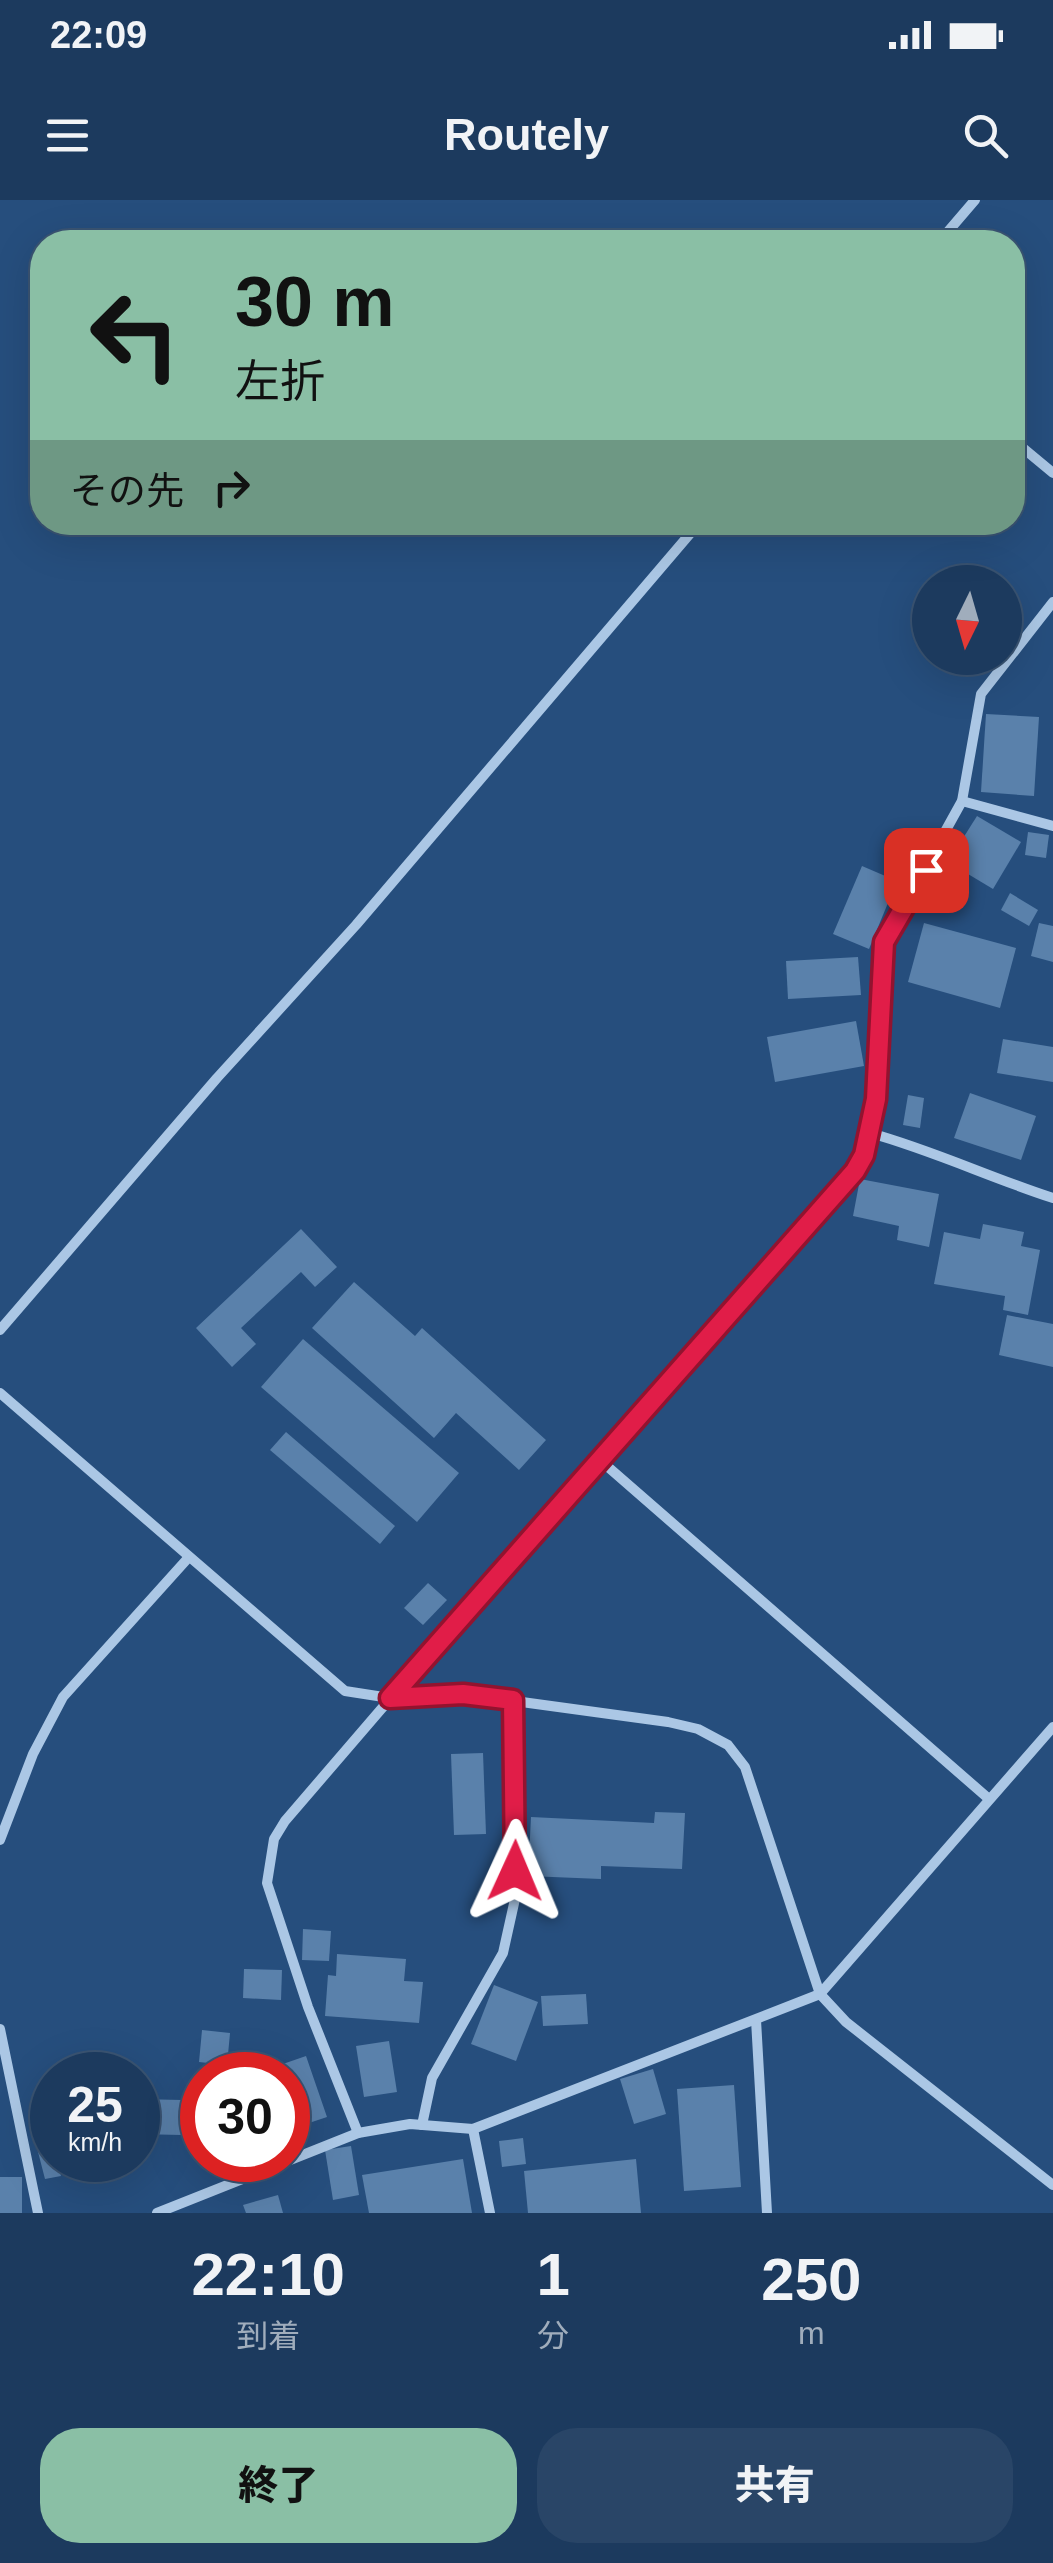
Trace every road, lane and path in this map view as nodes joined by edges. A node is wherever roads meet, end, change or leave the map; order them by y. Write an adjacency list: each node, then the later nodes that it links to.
1 (975, 200): 2 (street)
2 (949, 230)
3 (1025, 450): 4 (street)
4 (1053, 473)
5 (689, 535): 11 (street)
6 (1053, 602): 7 (street)
7 (962, 801): 8 (street); 9 (street)
8 (1053, 826)
9 (870, 1133): 10 (street); 13 (street)
10 (1053, 1198)
11 (0, 1330)
12 (0, 1393): 14 (street)
13 (600, 1460): 15 (street); 18 (street)
14 (189, 1557): 15 (street); 19 (street)
15 (390, 1698): 16 (street); 25 (street)
16 (513, 1700): 20 (street); 23 (street)
17 (1053, 1727): 18 (street)
18 (989, 1799): 20 (street)
19 (0, 1840)
20 (820, 1994): 21 (street); 26 (street)
21 (756, 2020): 24 (street); 30 (street)
22 (0, 2028): 27 (street)
23 (422, 2126): 24 (street); 25 (street)
24 (473, 2130): 29 (street)
25 (358, 2133): 28 (street)
26 (1053, 2185)
27 (38, 2213)
28 (158, 2213)
29 (490, 2213)
30 (767, 2213)

